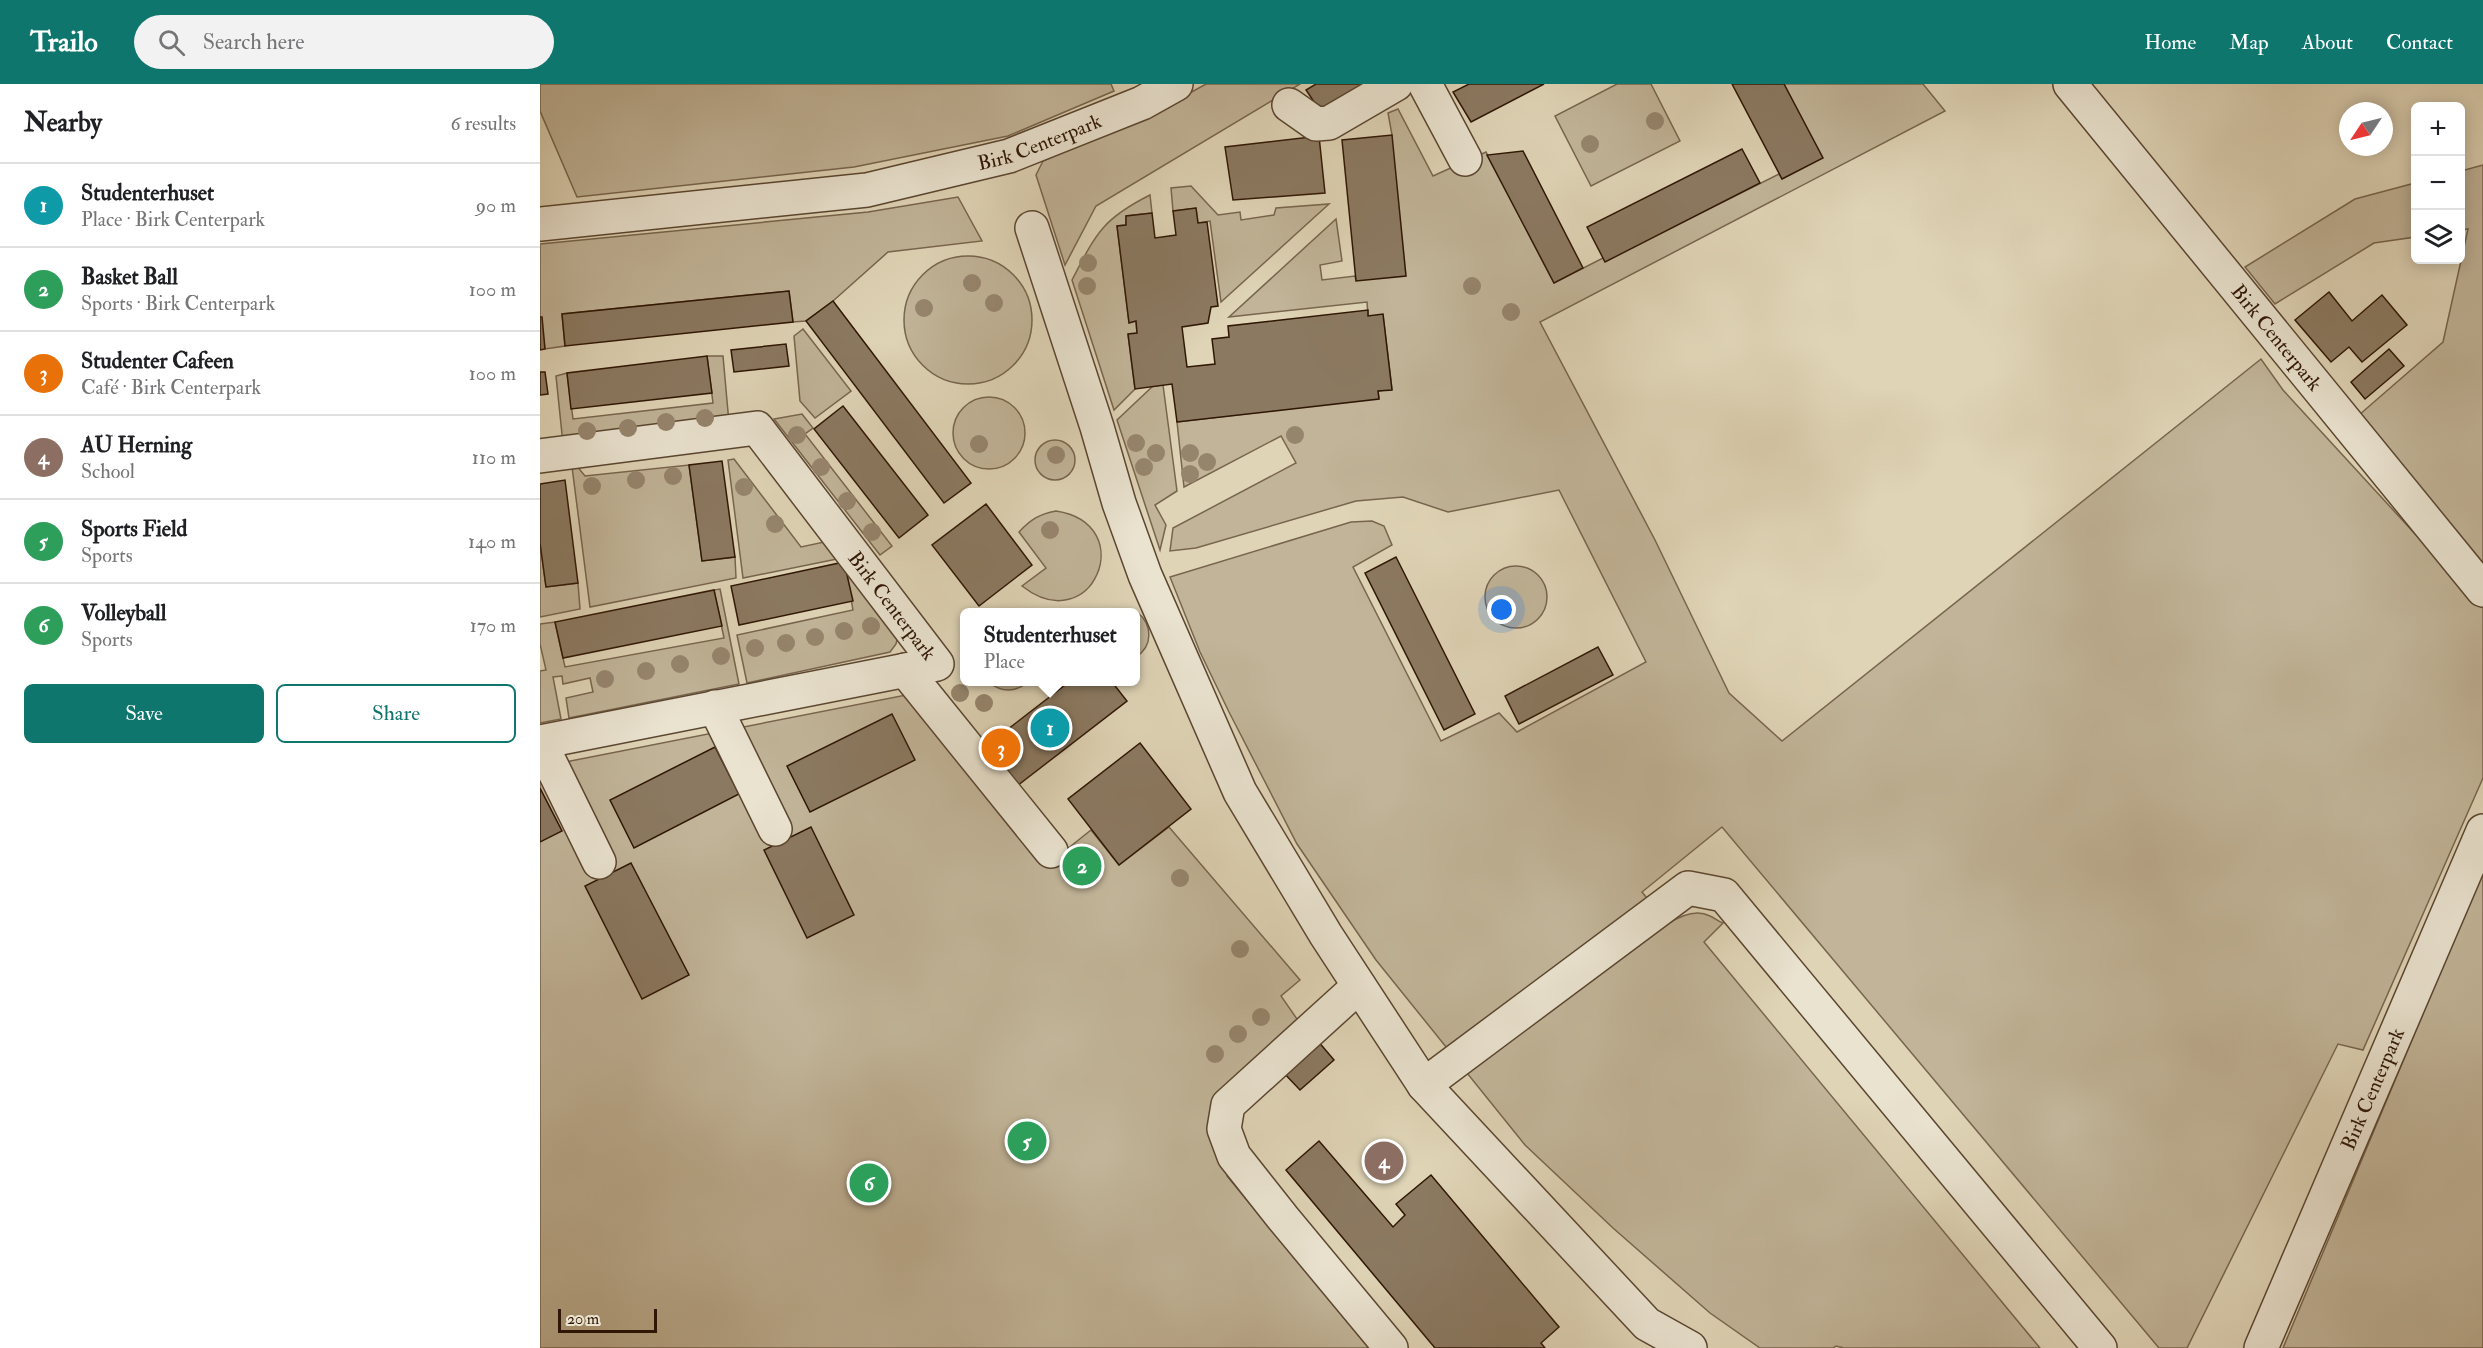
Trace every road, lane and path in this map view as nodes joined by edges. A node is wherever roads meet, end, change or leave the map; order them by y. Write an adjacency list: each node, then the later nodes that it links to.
1 (1176, 84): 7 (street, Birk Centerpark)
2 (1396, 84): 5 (street)
3 (1425, 84): 6 (street)
4 (2070, 84): 10 (street, Birk Centerpark)
5 (1289, 105)
6 (1465, 159)
7 (540, 224)
8 (1032, 228): 18 (street)
9 (540, 456): 11 (street, Birk Centerpark)
10 (2483, 590)
11 (905, 670): 12 (street, Birk Centerpark); 16 (street)
12 (715, 707): 13 (street, Birk Centerpark); 14 (street)
13 (540, 742): 17 (street)
14 (775, 829)
15 (2483, 831): 23 (street, Birk Centerpark)
16 (1050, 851)
17 (599, 862)
18 (1359, 986): 19 (street); 20 (street)
19 (1424, 1085): 21 (street); 22 (street)
20 (1391, 1348)
21 (1690, 1348)
22 (2100, 1348)
23 (2261, 1348)

